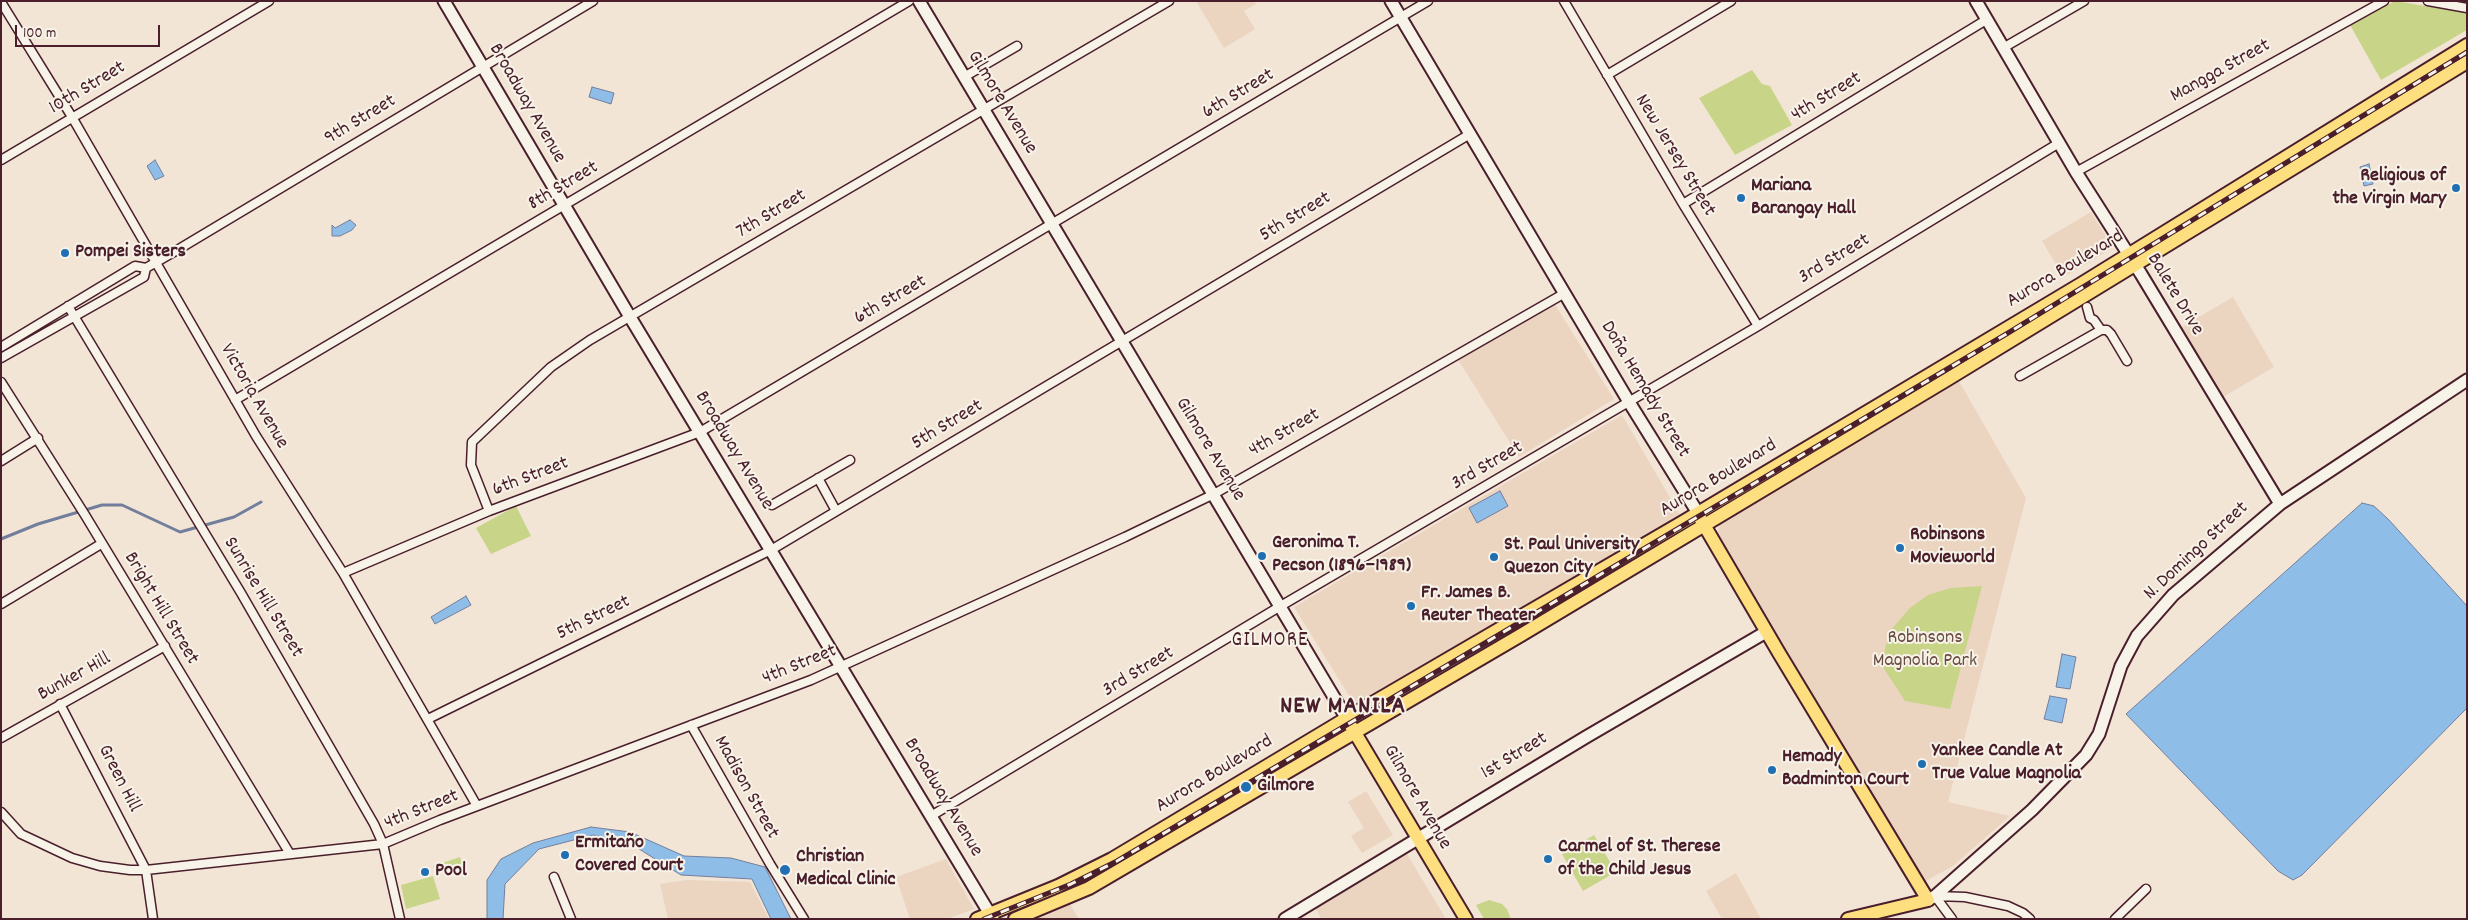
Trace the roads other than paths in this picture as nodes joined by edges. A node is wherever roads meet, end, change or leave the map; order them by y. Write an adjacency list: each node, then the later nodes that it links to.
1 (269, 1): 27 (street, 10th Street)
2 (444, 1): 23 (street, Broadway Avenue)
3 (593, 1): 23 (street, 9th Street)
4 (909, 1): 33 (street, 8th Street)
5 (919, 1): 25 (street, Gilmore Avenue)
6 (1169, 1): 26 (street, 7th Street)
7 (1391, 1): 17 (street, Doña Hemady Street)
8 (1428, 1): 17 (street, 6th Street)
9 (1564, 1): 24 (street, New Jersey Street)
10 (1731, 1): 24 (street)
11 (1976, 1): 18 (street, Balete Drive)
12 (2084, 1): 21 (street)
13 (2384, 1): 31 (street, Mangga Street)
14 (2428, 1): 16 (street)
15 (1, 2): 27 (street, Victoria Avenue)
16 (2467, 8)
17 (1401, 18): 28 (street, Doña Hemady Street); 34 (street, 6th Street)
18 (1986, 20): 21 (street, Balete Drive); 32 (street, 4th Street)
19 (1018, 46): 25 (street)
20 (2467, 46): 35 (main road, Aurora Boulevard)
21 (2003, 48): 29 (street, Balete Drive)
22 (2467, 62): 35 (main road, Aurora Boulevard)
23 (483, 67): 33 (street, Broadway Avenue); 36 (street, 9th Street)
24 (1607, 74): 32 (street, New Jersey Street)
25 (964, 77): 26 (street, Gilmore Avenue)
26 (984, 109): 34 (street, Gilmore Avenue); 42 (street, 7th Street)
27 (72, 117): 30 (street, 10th Street); 36 (street, Victoria Avenue)
28 (1470, 134): 38 (street, Doña Hemady Street); 45 (street, 5th Street)
29 (2059, 143): 31 (street, Balete Drive); 43 (street, 3rd Street)
30 (1, 160)
31 (2076, 172): 35 (street, Balete Drive)
32 (1683, 204): 43 (street, New Jersey Street)
33 (564, 206): 42 (street, Broadway Avenue); 52 (street, 8th Street)
34 (1051, 225): 45 (street, Gilmore Avenue); 54 (street, 6th Street)
35 (2132, 260): 39 (main road, Aurora Boulevard); 60 (street, Balete Drive); 64 (main road, Aurora Boulevard)
36 (156, 262): 37 (street, 9th Street); 52 (street, Victoria Avenue)
37 (146, 268): 40 (street, 9th Street); 41 (street, 9th Street)
38 (1564, 293): 53 (street, Doña Hemady Street); 59 (street, 4th Street)
39 (2083, 303): 44 (street); 64 (main road, Aurora Boulevard)
40 (68, 306): 41 (street, Sunrise Hill Street); 46 (street, 9th Street)
41 (74, 317): 47 (street, 9th Street); 83 (street, Sunrise Hill Street)
42 (630, 317): 54 (street, Broadway Avenue); 63 (street, 7th Street)
43 (1758, 326): 53 (street, 3rd Street)
44 (2101, 330): 48 (street); 49 (street)
45 (1122, 342): 59 (street, Gilmore Avenue); 62 (street, 5th Street)
46 (1, 347)
47 (1, 358)
48 (2127, 362)
49 (2020, 376)
50 (2467, 380): 60 (street, N. Domingo Street)
51 (1, 382): 55 (street, Bright Hill Street)
52 (235, 400): 67 (street, Victoria Avenue)
53 (1629, 402): 64 (street, Doña Hemady Street); 69 (street, 3rd Street)
54 (700, 432): 63 (street, 6th Street); 66 (street, Broadway Avenue)
55 (38, 438): 57 (street); 65 (street, Bright Hill Street)
56 (850, 460): 58 (street)
57 (1, 461)
58 (818, 478): 61 (street); 62 (street)
59 (1214, 494): 69 (street, Gilmore Avenue); 72 (street, 4th Street)
60 (2280, 504): 88 (street, N. Domingo Street)
61 (772, 505)
62 (836, 511): 66 (street, 5th Street)
63 (489, 512): 67 (street, 6th Street)
64 (1701, 519): 70 (main road, Doña Hemady Street); 75 (main road, Aurora Boulevard); 77 (main road, Aurora Boulevard)
65 (101, 544): 68 (street); 71 (street, Bright Hill Street)
66 (771, 550): 72 (street, Broadway Avenue); 74 (street, 5th Street)
67 (343, 573): 74 (street, Victoria Avenue)
68 (1, 604)
69 (1279, 607): 75 (street, Gilmore Avenue); 81 (street, 3rd Street)
70 (1766, 632): 82 (street, 1st Street); 88 (main road, Doña Hemady Street)
71 (165, 646): 73 (street, Bunker Hill); 84 (street, Bright Hill Street)
72 (842, 667): 76 (street, 4th Street); 81 (street, Broadway Avenue)
73 (60, 704): 78 (street, Bunker Hill); 85 (street, Green Hill)
74 (428, 719): 79 (street, Victoria Avenue)
75 (1347, 719): 77 (main road, Gilmore Avenue); 89 (main road, Aurora Boulevard)
76 (691, 725): 79 (street, 4th Street); 93 (street, Madison Street)
77 (1355, 732): 82 (main road, Gilmore Avenue); 95 (main road, Aurora Boulevard)
78 (1, 738)
79 (478, 806): 83 (street, 4th Street)
80 (1, 812): 85 (street, 4th Street)
81 (932, 816): 89 (street, Broadway Avenue)
82 (1417, 838): 96 (street, 1st Street); 97 (main road, Gilmore Avenue)
83 (384, 844): 84 (street, 4th Street); 91 (street, Sunrise Hill Street)
84 (290, 854): 85 (street, 4th Street)
85 (146, 870): 90 (street, Green Hill)
86 (554, 877): 92 (street)
87 (2146, 890): 101 (street)
88 (1932, 898): 98 (main road, N. Domingo Street); 99 (street); 100 (street)
89 (992, 916): 94 (main road, Aurora Boulevard)
90 (153, 919)
91 (400, 919)
92 (571, 919)
93 (804, 919)
94 (977, 919)
95 (1014, 919)
96 (1284, 919)
97 (1466, 919)
98 (1848, 919)
99 (1952, 919)
100 (2030, 919)
101 (2115, 919)

